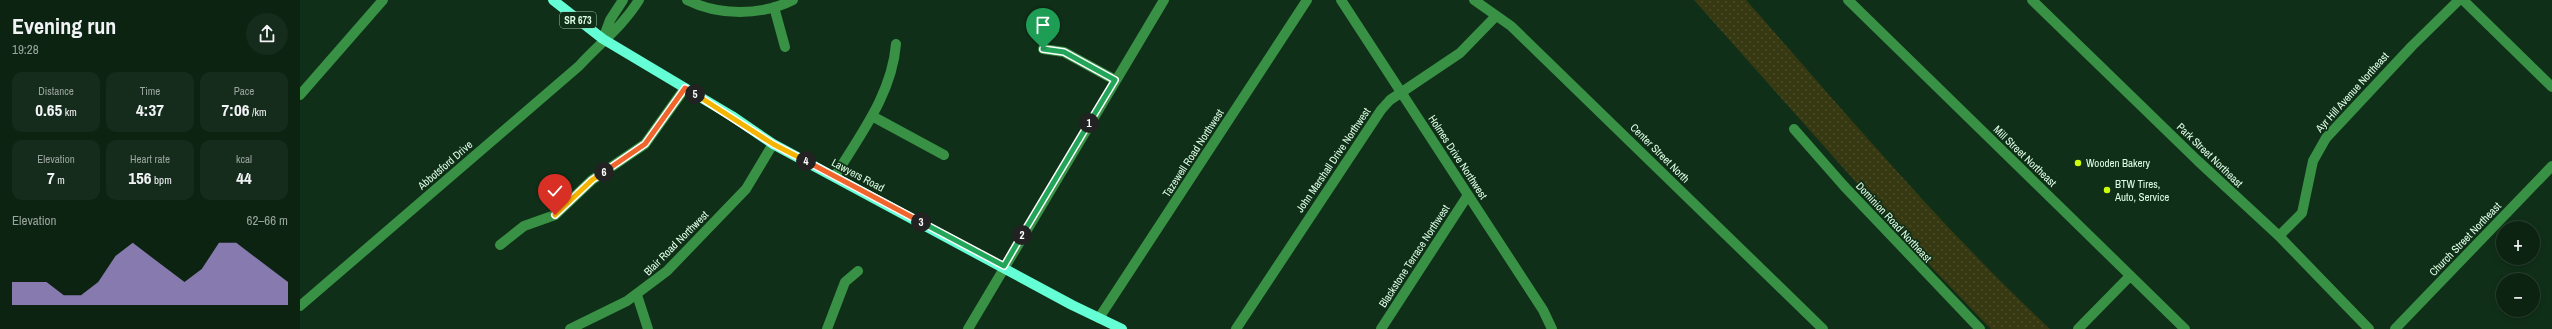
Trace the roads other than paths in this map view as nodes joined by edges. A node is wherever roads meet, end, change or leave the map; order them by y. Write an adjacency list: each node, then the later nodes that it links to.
1 (384, 0): 25 (street)
2 (553, 0): 17 (main road, Lawyers Road / SR 673)
3 (623, 0): 17 (street, Abbotsford Drive)
4 (639, 0): 17 (street, Abbotsford Drive)
5 (687, 0): 15 (street)
6 (793, 0): 15 (street)
7 (1164, 0): 21 (street)
8 (1307, 0): 40 (street, Tazewell Road Northwest)
9 (1341, 0): 24 (street, Holmes Drive Northwest)
10 (1474, 0): 16 (street, Center Street North)
11 (1848, 0): 37 (street, Mill Street Northeast)
12 (2032, 0): 33 (street, Park Street Northeast)
13 (2458, 0): 33 (street, Ayr Hill Avenue Northeast)
14 (2463, 0): 22 (street)
15 (774, 8): 19 (street)
16 (1496, 16): 24 (street, John Marshall Drive Northwest); 49 (street, Center Street North)
17 (603, 39): 23 (main road, Lawyers Road / SR 673); 39 (street, Abbotsford Drive)
18 (896, 44): 26 (street)
19 (785, 47)
20 (1043, 49): 21 (street)
21 (1115, 80): 35 (street)
22 (2552, 87)
23 (685, 88): 28 (main road, Lawyers Road / SR 673); 34 (street)
24 (1401, 92): 32 (street, Holmes Drive Northwest); 46 (street, John Marshall Drive Northwest)
25 (300, 95)
26 (872, 116): 29 (street); 31 (street)
27 (1794, 128): 50 (street, Dominion Road Northeast)
28 (773, 144): 31 (main road, Lawyers Road / SR 673); 38 (street, Blair Road Northwest)
29 (944, 155)
30 (2552, 166): 54 (street, Church Street Northeast)
31 (835, 176): 35 (main road, Lawyers Road / SR 673)
32 (1468, 195): 47 (street, Blackstone Terrace Northwest); 48 (street, Holmes Drive Northwest)
33 (2279, 236): 53 (street, Park Street Northeast)
34 (500, 245)
35 (1004, 266): 40 (main road, Lawyers Road / SR 673); 44 (street)
36 (858, 271): 43 (street)
37 (2130, 276): 51 (street); 52 (street, Mill Street Northeast)
38 (637, 296): 41 (street, Blair Road Northwest); 42 (street)
39 (300, 306)
40 (1099, 318): 45 (main road, Lawyers Road / SR 673)
41 (570, 329)
42 (648, 329)
43 (827, 329)
44 (968, 329)
45 (1122, 329)
46 (1236, 329)
47 (1381, 329)
48 (1552, 329)
49 (1823, 329)
50 (1980, 329)
51 (2078, 329)
52 (2185, 329)
53 (2369, 329)
54 (2395, 329)

